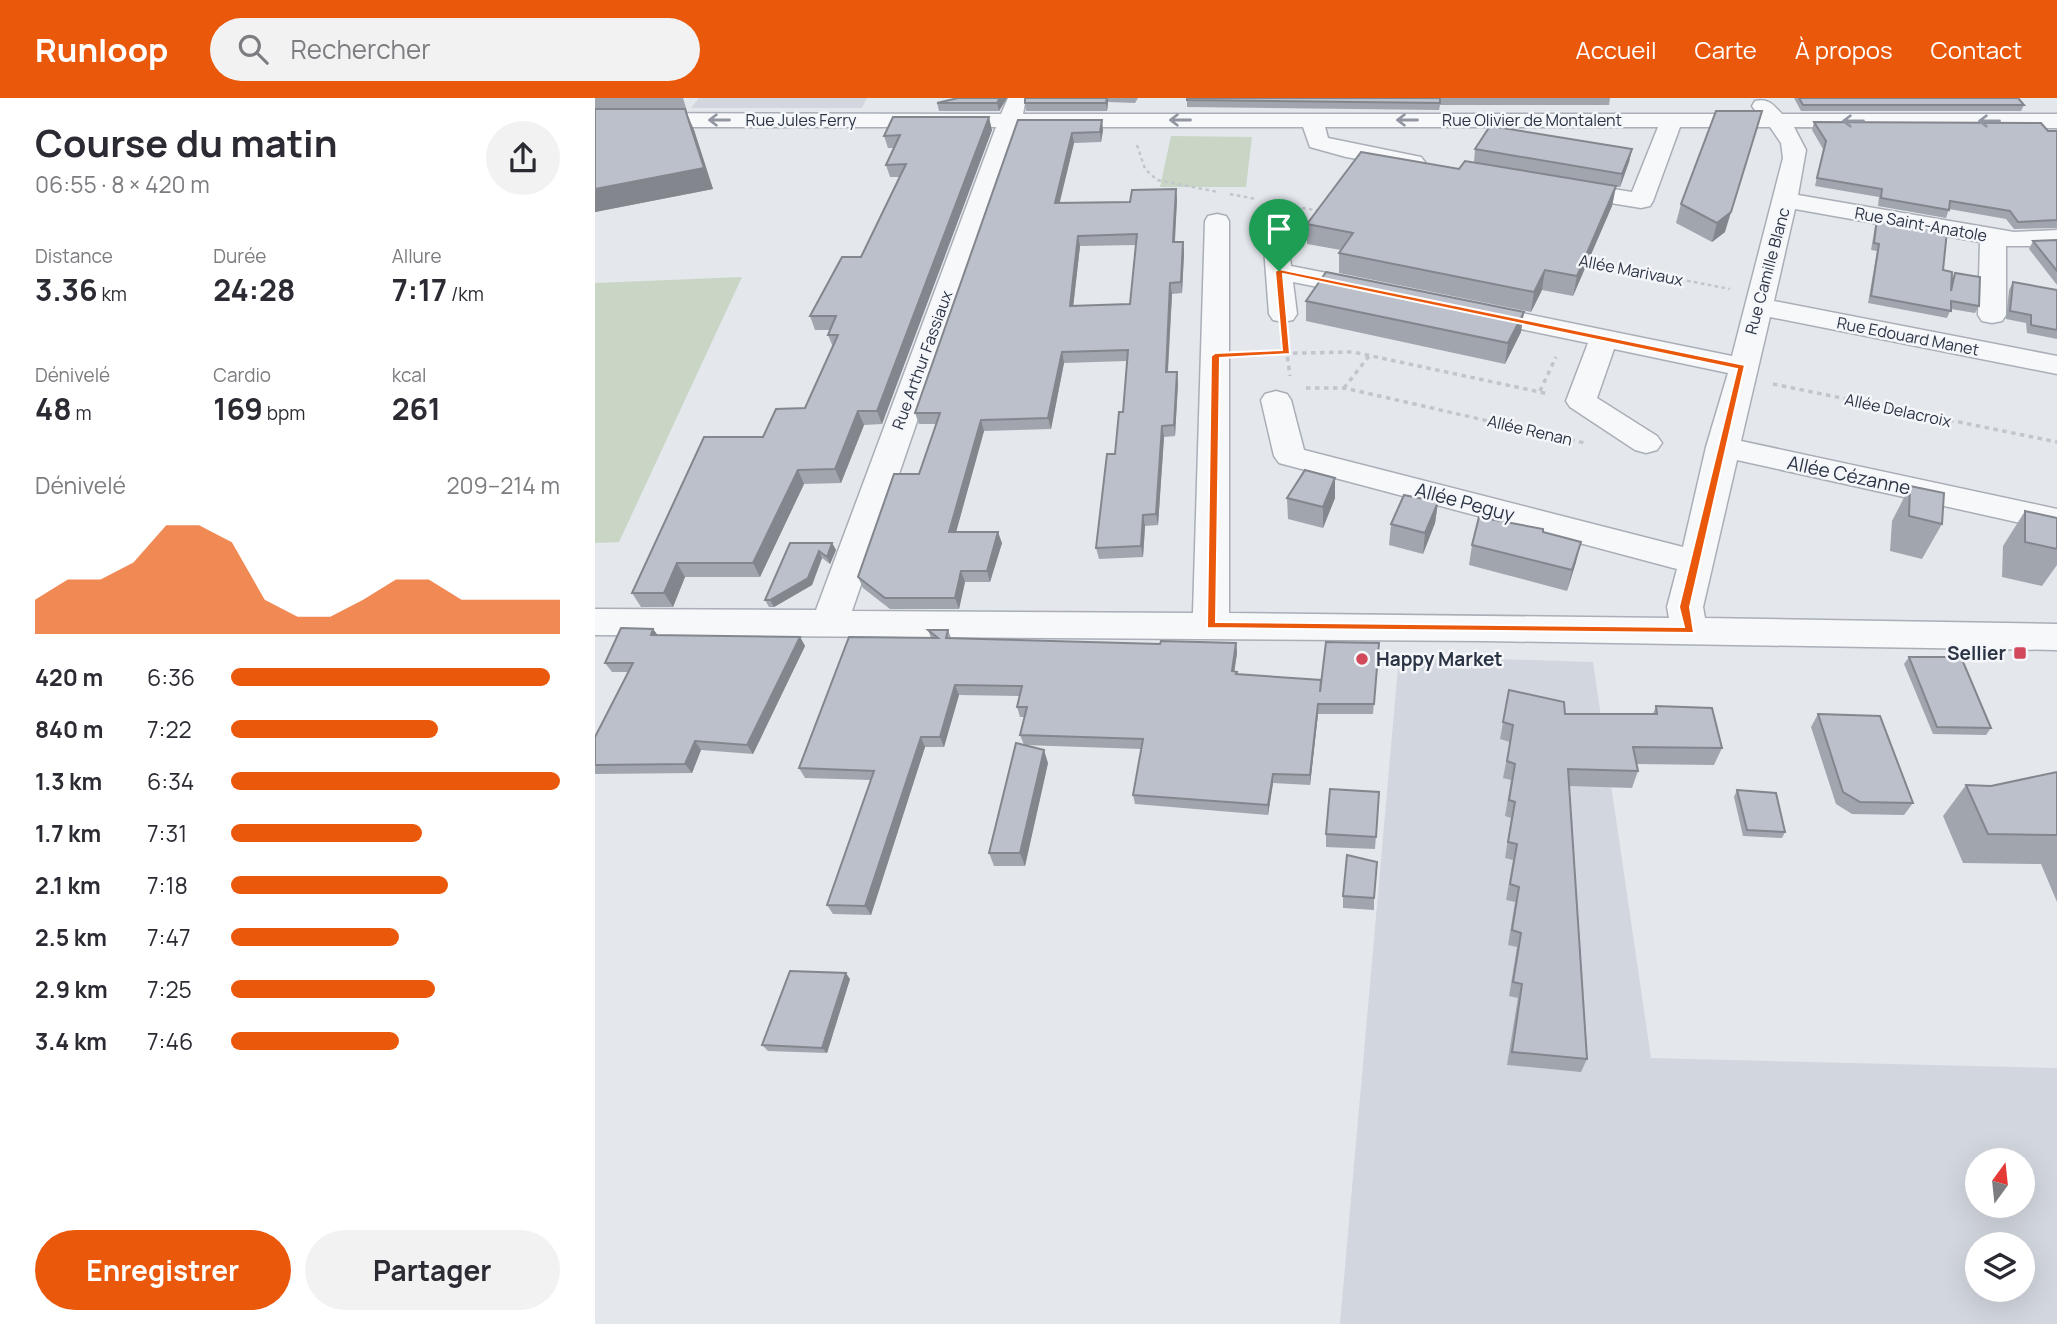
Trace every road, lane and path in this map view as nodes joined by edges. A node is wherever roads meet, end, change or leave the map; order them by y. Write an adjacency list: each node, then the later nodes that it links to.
1 (1013, 109): 3 (street, Rue Jules Ferry, one-way to 3); 4 (street, Rue Olivier de Montalent); 43 (street, Rue Arthur Fassiaux)
2 (1767, 109): 6 (street, Rue Olivier de Montalent); 7 (street, Rue Olivier de Montalent, one-way to 2); 14 (street, Rue Camille Blanc)
3 (595, 120)
4 (1123, 120): 5 (street, Rue Olivier de Montalent, one-way to 4); 15 (path)
5 (1312, 120): 6 (street, Rue Olivier de Montalent, one-way to 5); 12 (street)
6 (1671, 121): 11 (street)
7 (2057, 121)
8 (1500, 130): 9 (street)
9 (1579, 144)
10 (1631, 152): 11 (street)
11 (1657, 157): 13 (street)
12 (1440, 167)
13 (1534, 183)
14 (1786, 200): 18 (street, Rue Saint-Anatole); 23 (street, Rue Camille Blanc)
15 (1276, 209): 16 (path); 21 (street)
16 (1332, 213)
17 (1217, 221): 30 (street)
18 (1993, 237): 19 (street, Rue Saint-Anatole); 26 (street)
19 (2057, 238)
20 (1576, 260): 23 (path, Allée Marivaux)
21 (1279, 271): 22 (street); 25 (street)
22 (1397, 295)
23 (1760, 302): 31 (street, Rue Edouard Manet); 32 (street, Rue Camille Blanc)
24 (1450, 306): 27 (street)
25 (1283, 314): 28 (path)
26 (1992, 315)
27 (1604, 337): 32 (street); 35 (street)
28 (1287, 353): 29 (path); 30 (path); 33 (path)
29 (1369, 355): 34 (path); 35 (path)
30 (1215, 356): 44 (street)
31 (2057, 365)
32 (1741, 372): 36 (path, Allée Delacroix); 39 (street, Rue Camille Blanc)
33 (1291, 388): 34 (path, Allée Renan); 41 (street, Allée Peguy)
34 (1344, 388): 38 (path, Allée Renan)
35 (1581, 401): 37 (street)
36 (2057, 442)
37 (1646, 443)
38 (1597, 445)
39 (1722, 447): 40 (street, Allée Cézanne); 41 (street, Rue Camille Blanc)
40 (2057, 520)
41 (1695, 562): 45 (street, Rue Camille Blanc)
42 (595, 622): 43 (street)
43 (829, 624): 44 (street)
44 (1210, 625): 45 (street)
45 (1690, 631): 46 (street)
46 (2057, 638)

